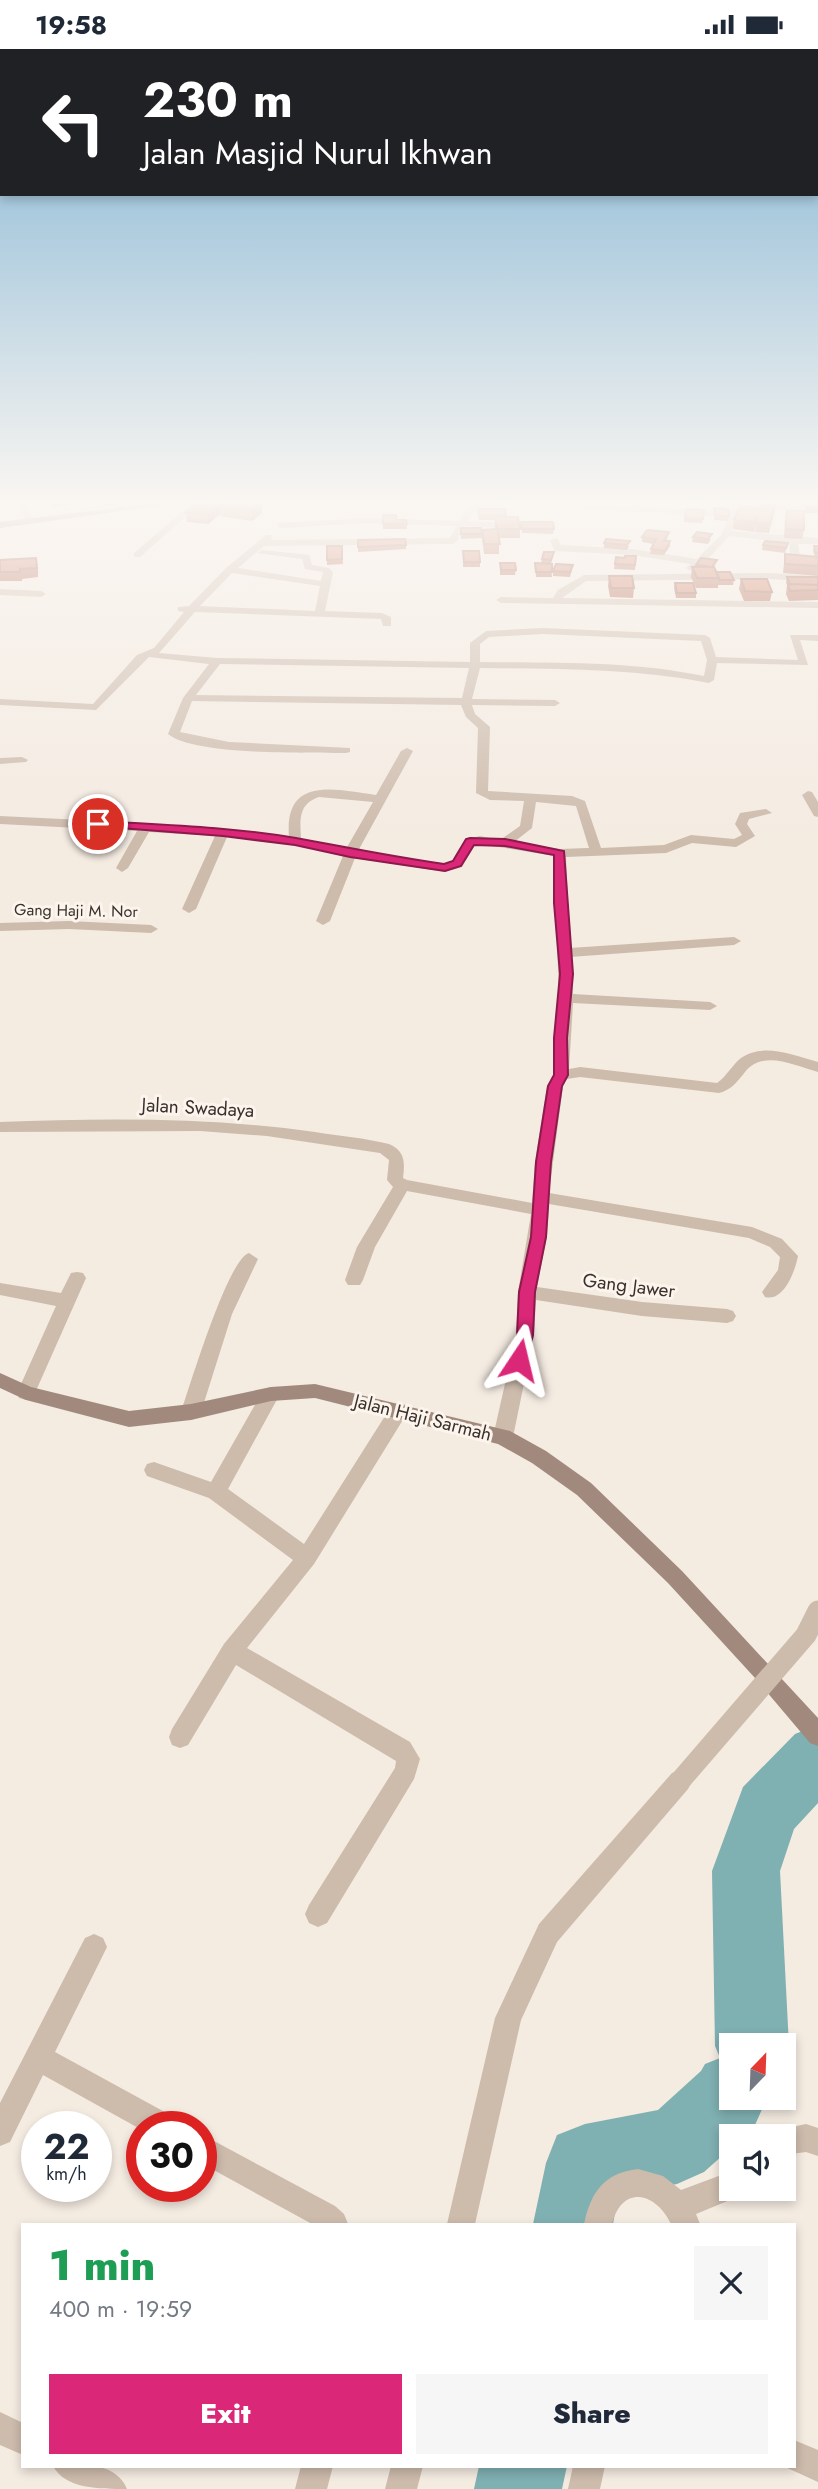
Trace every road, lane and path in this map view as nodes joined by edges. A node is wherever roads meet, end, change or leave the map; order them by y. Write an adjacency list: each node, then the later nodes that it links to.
1 (181, 617): 7 (street)
2 (385, 617): 5 (street)
3 (540, 617): 10 (street)
4 (549, 617): 8 (street)
5 (387, 624)
6 (818, 638): 8 (street)
7 (147, 654): 9 (street); 12 (street)
8 (712, 660): 10 (street)
9 (217, 661): 10 (street); 11 (street)
10 (475, 666): 13 (street)
11 (188, 698): 13 (street); 15 (street)
12 (0, 702)
13 (466, 702): 14 (street); 20 (street)
14 (555, 703)
15 (346, 750)
16 (408, 751): 21 (street)
17 (22, 760): 18 (street)
18 (0, 761)
19 (808, 795): 23 (street)
20 (530, 799): 28 (street); 29 (street)
21 (382, 800): 27 (street); 31 (street)
22 (766, 813): 29 (street)
23 (818, 813)
24 (0, 820): 25 (street)
25 (145, 827): 26 (street); 32 (street)
26 (223, 833): 27 (street); 33 (street)
27 (295, 841): 31 (street)
28 (505, 842): 30 (street); 31 (street)
29 (596, 852): 30 (street)
30 (560, 853): 38 (street)
31 (350, 854): 34 (street)
32 (122, 868)
33 (189, 909)
34 (323, 921)
35 (0, 927): 36 (street, Gang Haji M. Nor)
36 (151, 929)
37 (734, 941): 38 (street)
38 (564, 953): 39 (street)
39 (566, 998): 40 (street); 42 (street)
40 (710, 1006)
41 (818, 1067): 42 (street)
42 (561, 1075): 45 (street)
43 (0, 1127): 44 (street, Jalan Swadaya)
44 (402, 1185): 45 (street); 48 (street)
45 (541, 1203): 50 (street); 51 (street)
46 (249, 1259): 58 (street)
47 (77, 1277): 52 (street)
48 (354, 1280)
49 (0, 1289): 52 (street)
50 (527, 1292): 53 (street, Gang Jawer); 59 (street)
51 (771, 1292)
52 (67, 1301): 55 (street)
53 (727, 1316)
54 (0, 1380): 55 (street, Jalan Haji Sarmah)
55 (26, 1393): 58 (street, Jalan Haji Sarmah)
56 (271, 1394): 57 (street, Jalan Haji Sarmah); 58 (street, Jalan Haji Sarmah); 61 (street)
57 (400, 1411): 59 (street, Jalan Haji Sarmah); 62 (street)
58 (191, 1412)
59 (503, 1437): 65 (street, Jalan Haji Sarmah)
60 (154, 1470): 61 (street)
61 (216, 1492): 62 (street)
62 (307, 1558): 64 (street)
63 (818, 1611): 78 (street, bridge)
64 (232, 1651): 66 (street); 67 (street)
65 (818, 1735)
66 (180, 1737)
67 (318, 1914)
68 (94, 1947): 69 (street)
69 (37, 2057): 70 (street); 71 (street)
70 (135, 2111)
71 (0, 2132)
72 (796, 2139): 73 (street)
73 (818, 2142)
74 (217, 2157): 77 (street)
75 (719, 2191): 76 (street)
76 (681, 2215): 79 (street)
77 (330, 2220)
78 (461, 2223)
79 (598, 2223)
80 (0, 2428): 81 (street)
81 (21, 2439)
82 (796, 2456): 83 (street)
83 (818, 2466)
84 (73, 2468): 88 (street)
85 (316, 2468): 89 (street)
86 (406, 2468): 90 (street)
87 (589, 2468): 91 (street)
88 (111, 2489)
89 (311, 2489)
90 (401, 2489)
91 (584, 2489)

